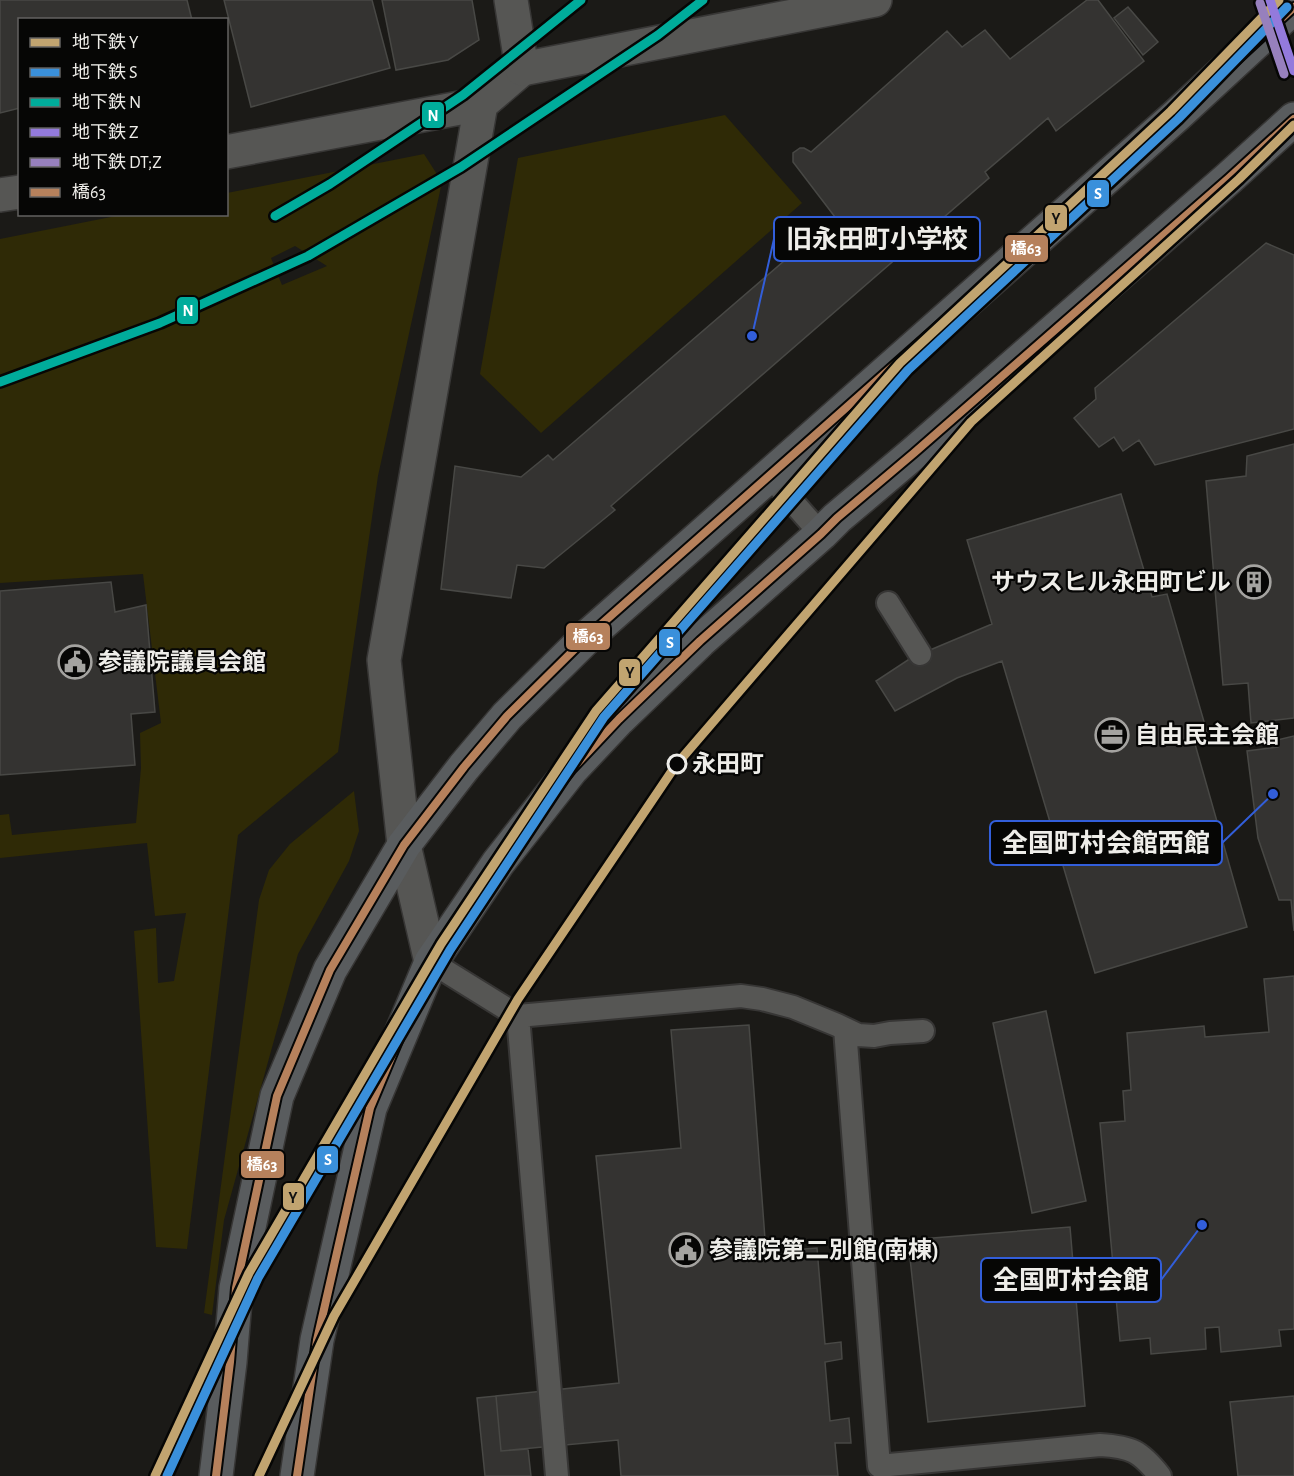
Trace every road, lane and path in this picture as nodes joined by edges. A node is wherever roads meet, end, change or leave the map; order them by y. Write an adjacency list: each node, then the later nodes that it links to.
1 (511, 0): 4 (street)
2 (875, 0): 4 (street)
3 (1294, 7): 10 (highway)
4 (522, 69): 5 (street)
5 (482, 104): 7 (street); 14 (street)
6 (1294, 119): 11 (highway)
7 (228, 152)
8 (18, 192): 9 (street)
9 (0, 195)
10 (770, 475): 11 (lane); 14 (highway)
11 (821, 534): 15 (highway)
12 (888, 603): 13 (lane)
13 (920, 654)
14 (404, 845): 15 (street); 19 (highway)
15 (431, 962): 16 (lane); 20 (highway)
16 (518, 1016): 17 (lane); 21 (lane)
17 (845, 1029): 18 (lane); 22 (lane)
18 (923, 1031)
19 (216, 1476)
20 (297, 1476)
21 (556, 1476)
22 (1160, 1476)

